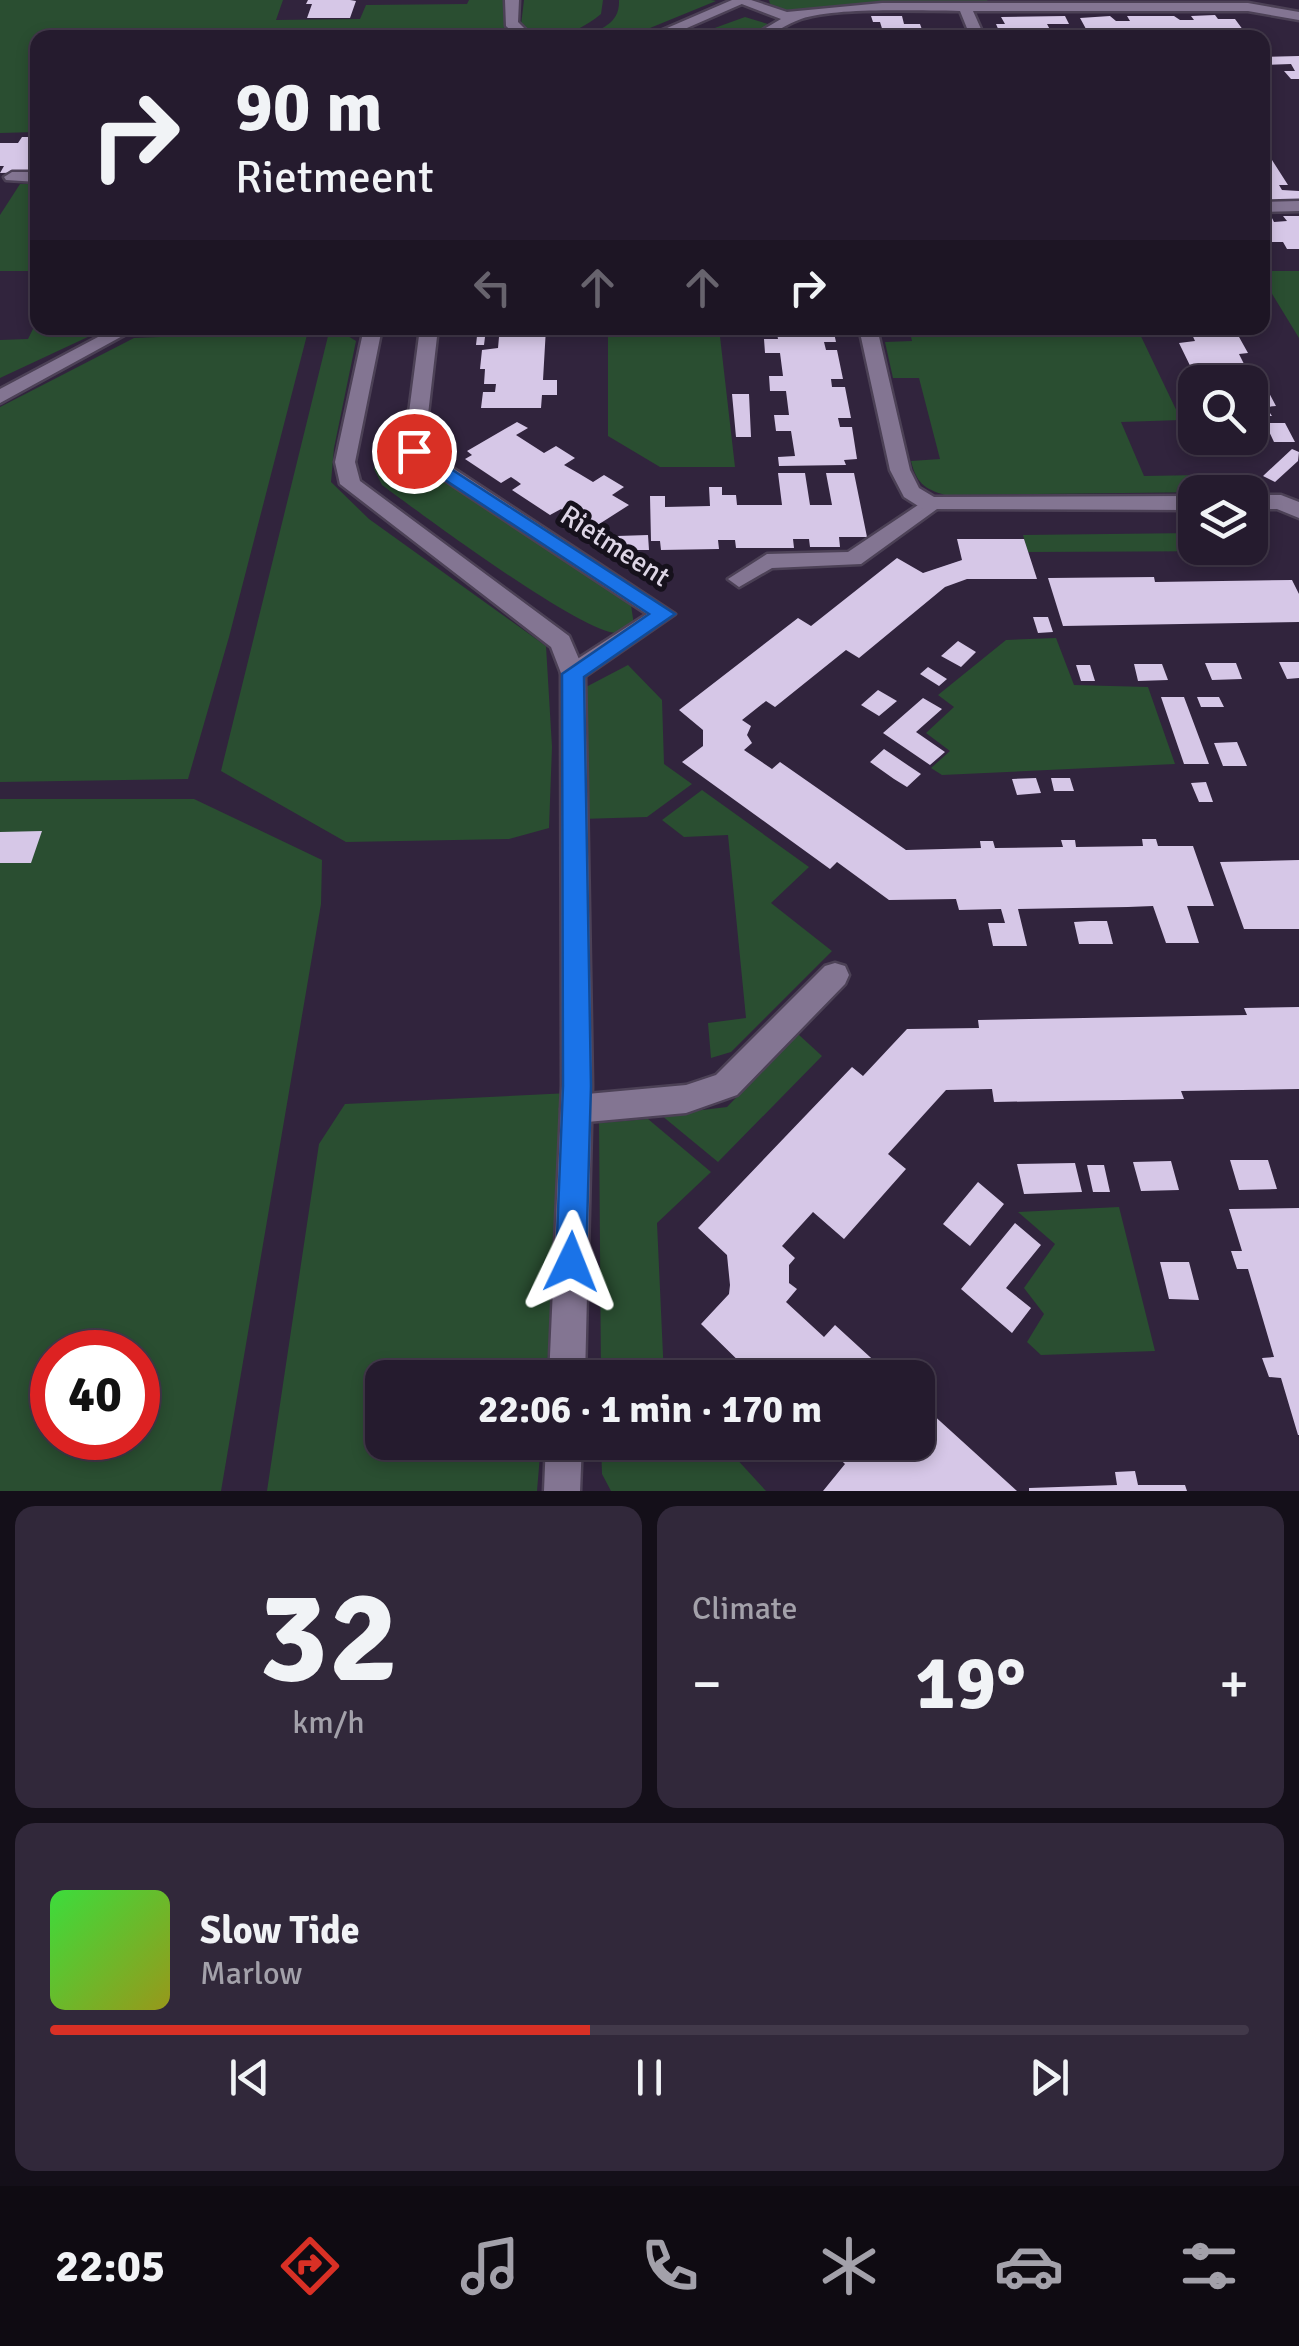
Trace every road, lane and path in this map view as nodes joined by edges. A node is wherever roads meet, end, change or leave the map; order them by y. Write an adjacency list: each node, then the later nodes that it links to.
1 (512, 0): 6 (street)
2 (742, 0): 4 (street); 7 (street)
3 (965, 8): 4 (street); 5 (street); 9 (street)
4 (798, 16): 8 (street)
5 (1299, 16)
6 (518, 30)
7 (670, 30)
8 (771, 30)
9 (975, 30)
10 (12, 177): 11 (street)
11 (30, 177)
12 (1299, 206): 13 (street)
13 (1270, 207)
14 (115, 335): 18 (street)
15 (372, 335): 24 (street)
16 (428, 335): 24 (street, Rietmeent)
17 (870, 335): 21 (street)
18 (0, 397)
19 (1178, 502): 21 (street)
20 (1268, 502): 22 (street)
21 (930, 504): 23 (street)
22 (1299, 511)
23 (739, 578)
24 (573, 674): 26 (street)
25 (834, 975): 26 (street)
26 (576, 1108): 27 (street)
27 (567, 1360)
28 (563, 1460): 29 (street)
29 (562, 1491)

